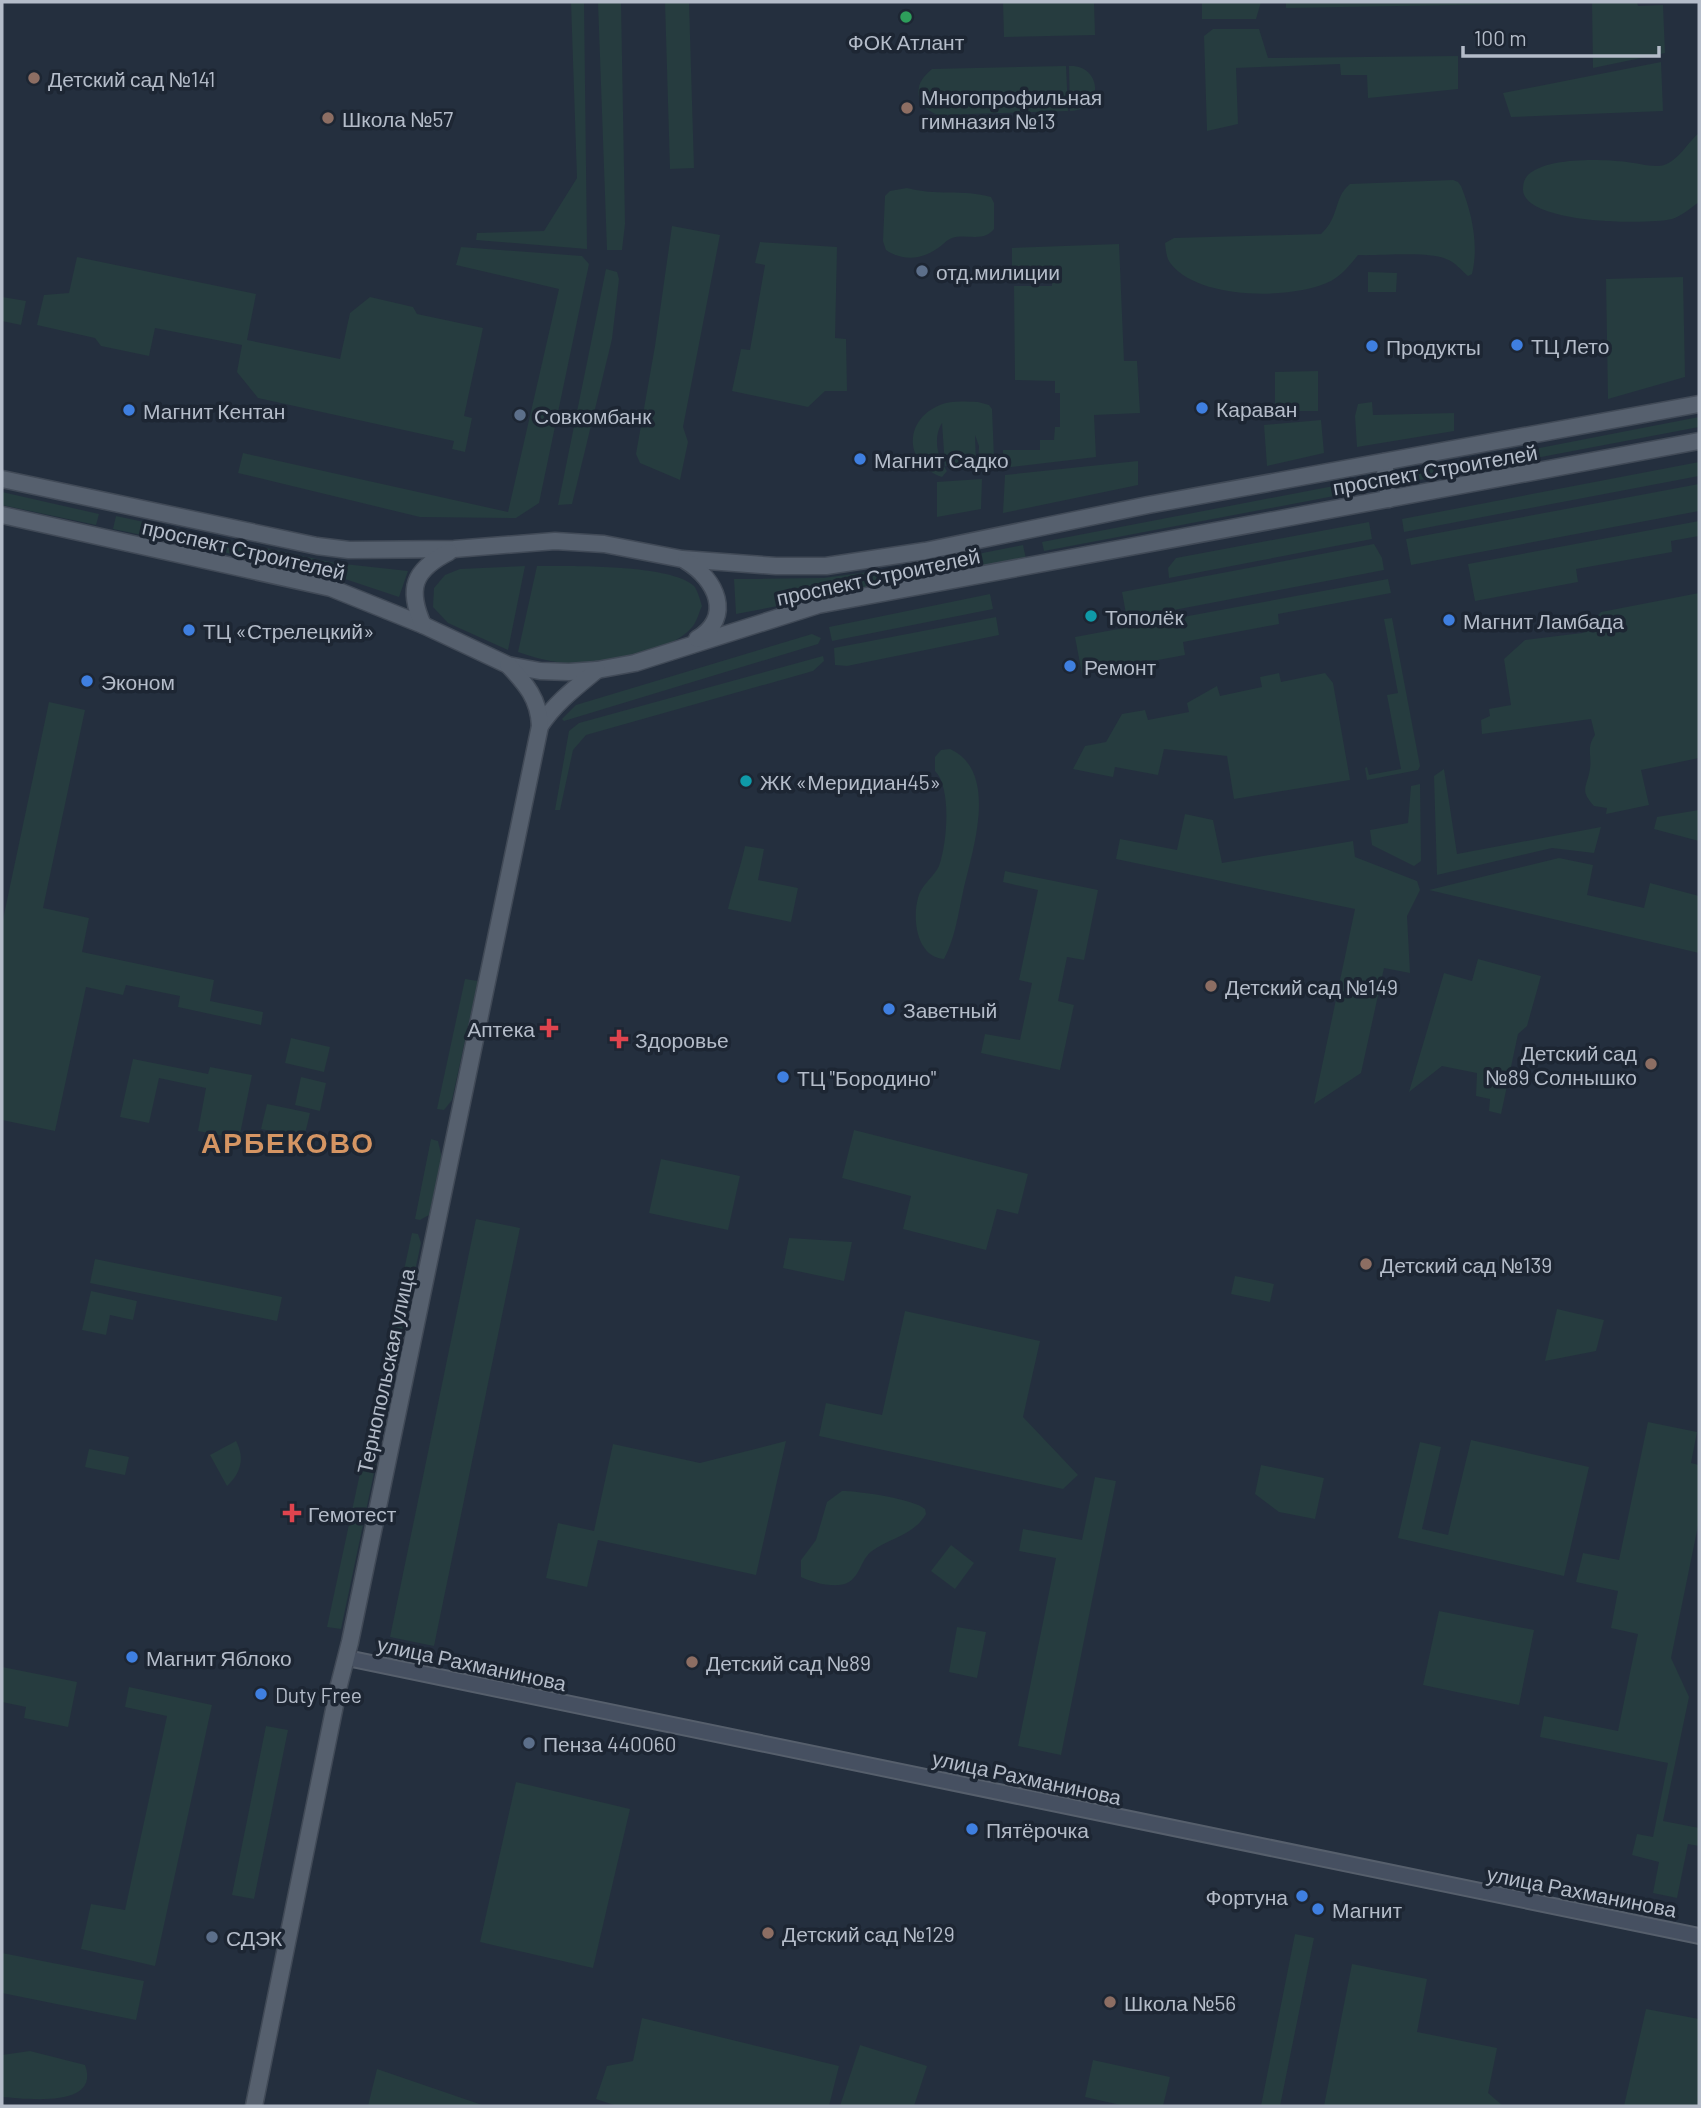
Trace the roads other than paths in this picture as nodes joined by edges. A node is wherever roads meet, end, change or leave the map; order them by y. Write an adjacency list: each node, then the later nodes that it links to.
1 (1699, 404): 3 (main road, проспект Строителей)
2 (1699, 441): 5 (main road, проспект Строителей)
3 (1384, 462): 5 (main road); 8 (main road, проспект Строителей)
4 (2, 479): 7 (main road, проспект Строителей)
5 (1390, 499): 10 (main road, проспект Строителей)
6 (2, 515): 9 (main road, проспект Строителей)
7 (454, 549): 8 (main road, проспект Строителей); 9 (main road)
8 (682, 559): 10 (main road)
9 (423, 625): 11 (main road, проспект Строителей)
10 (679, 649): 12 (main road, проспект Строителей)
11 (508, 665): 12 (main road, проспект Строителей); 13 (main road, Тернопольская улица)
12 (597, 670): 13 (main road, Тернопольская улица)
13 (540, 726): 14 (main road, Тернопольская улица)
14 (346, 1658): 15 (main road, улица Рахманинова); 16 (main road, Тернопольская улица)
15 (1699, 1936)
16 (254, 2106)

